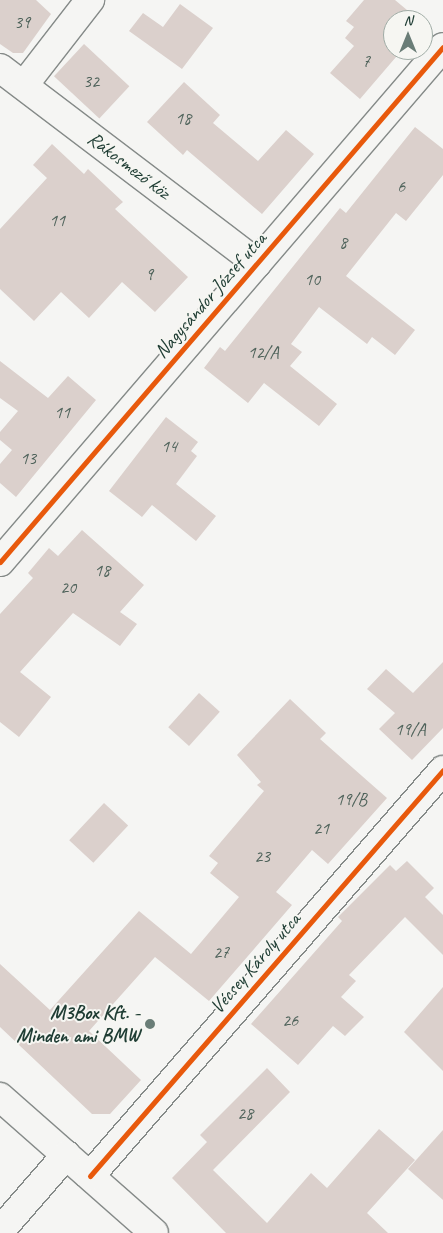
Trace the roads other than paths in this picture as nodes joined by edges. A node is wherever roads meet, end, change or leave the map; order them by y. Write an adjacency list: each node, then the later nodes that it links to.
1 (90, 0): 4 (street)
2 (443, 46): 5 (street, Nagysándor József utca)
3 (0, 68): 4 (street, Rákosmező köz)
4 (24, 85): 5 (street, Rákosmező köz)
5 (257, 264): 6 (street, Nagysándor József utca)
6 (0, 562)
7 (443, 770): 10 (street, Vécsey Károly utca)
8 (0, 1097): 9 (street)
9 (66, 1155): 10 (street); 11 (street)
10 (90, 1176): 12 (street)
11 (0, 1231)
12 (154, 1233)

